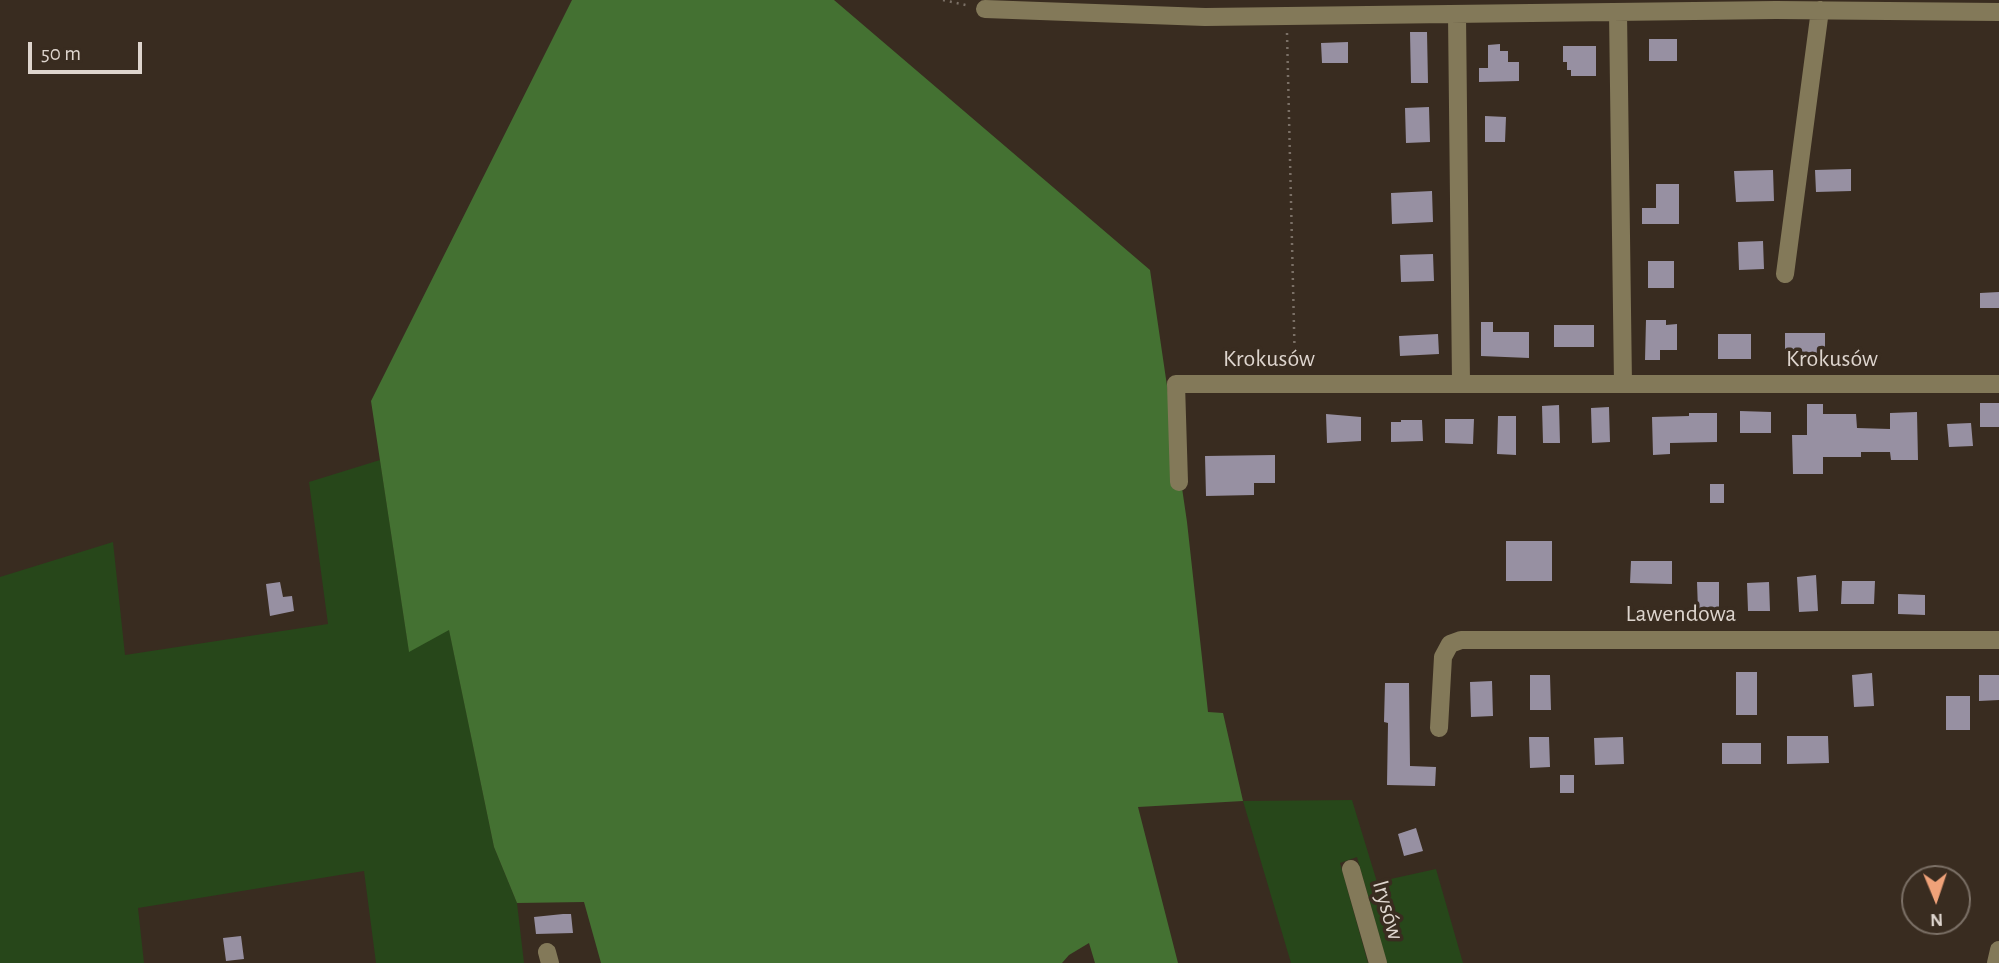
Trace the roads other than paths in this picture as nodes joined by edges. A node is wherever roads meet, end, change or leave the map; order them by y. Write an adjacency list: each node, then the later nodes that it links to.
1 (1777, 5): 7 (street); 8 (street)
2 (1555, 6): 8 (street); 10 (street)
3 (1899, 6): 7 (street); 9 (street)
4 (1376, 7): 5 (street); 10 (street)
5 (1206, 8): 6 (street)
6 (985, 9)
7 (1820, 10): 11 (street)
8 (1618, 12): 13 (street)
9 (1999, 12)
10 (1457, 15): 12 (street)
11 (1785, 274)
12 (1461, 383): 13 (street, Krokusów); 15 (street, Krokusów)
13 (1623, 383): 14 (street, Krokusów)
14 (1999, 384)
15 (1179, 482)
16 (1999, 640): 17 (street, Lawendowa)
17 (1439, 728)
18 (1351, 869): 20 (street, Irysów)
19 (1999, 950): 21 (street)
20 (1378, 963)
21 (1996, 963)

